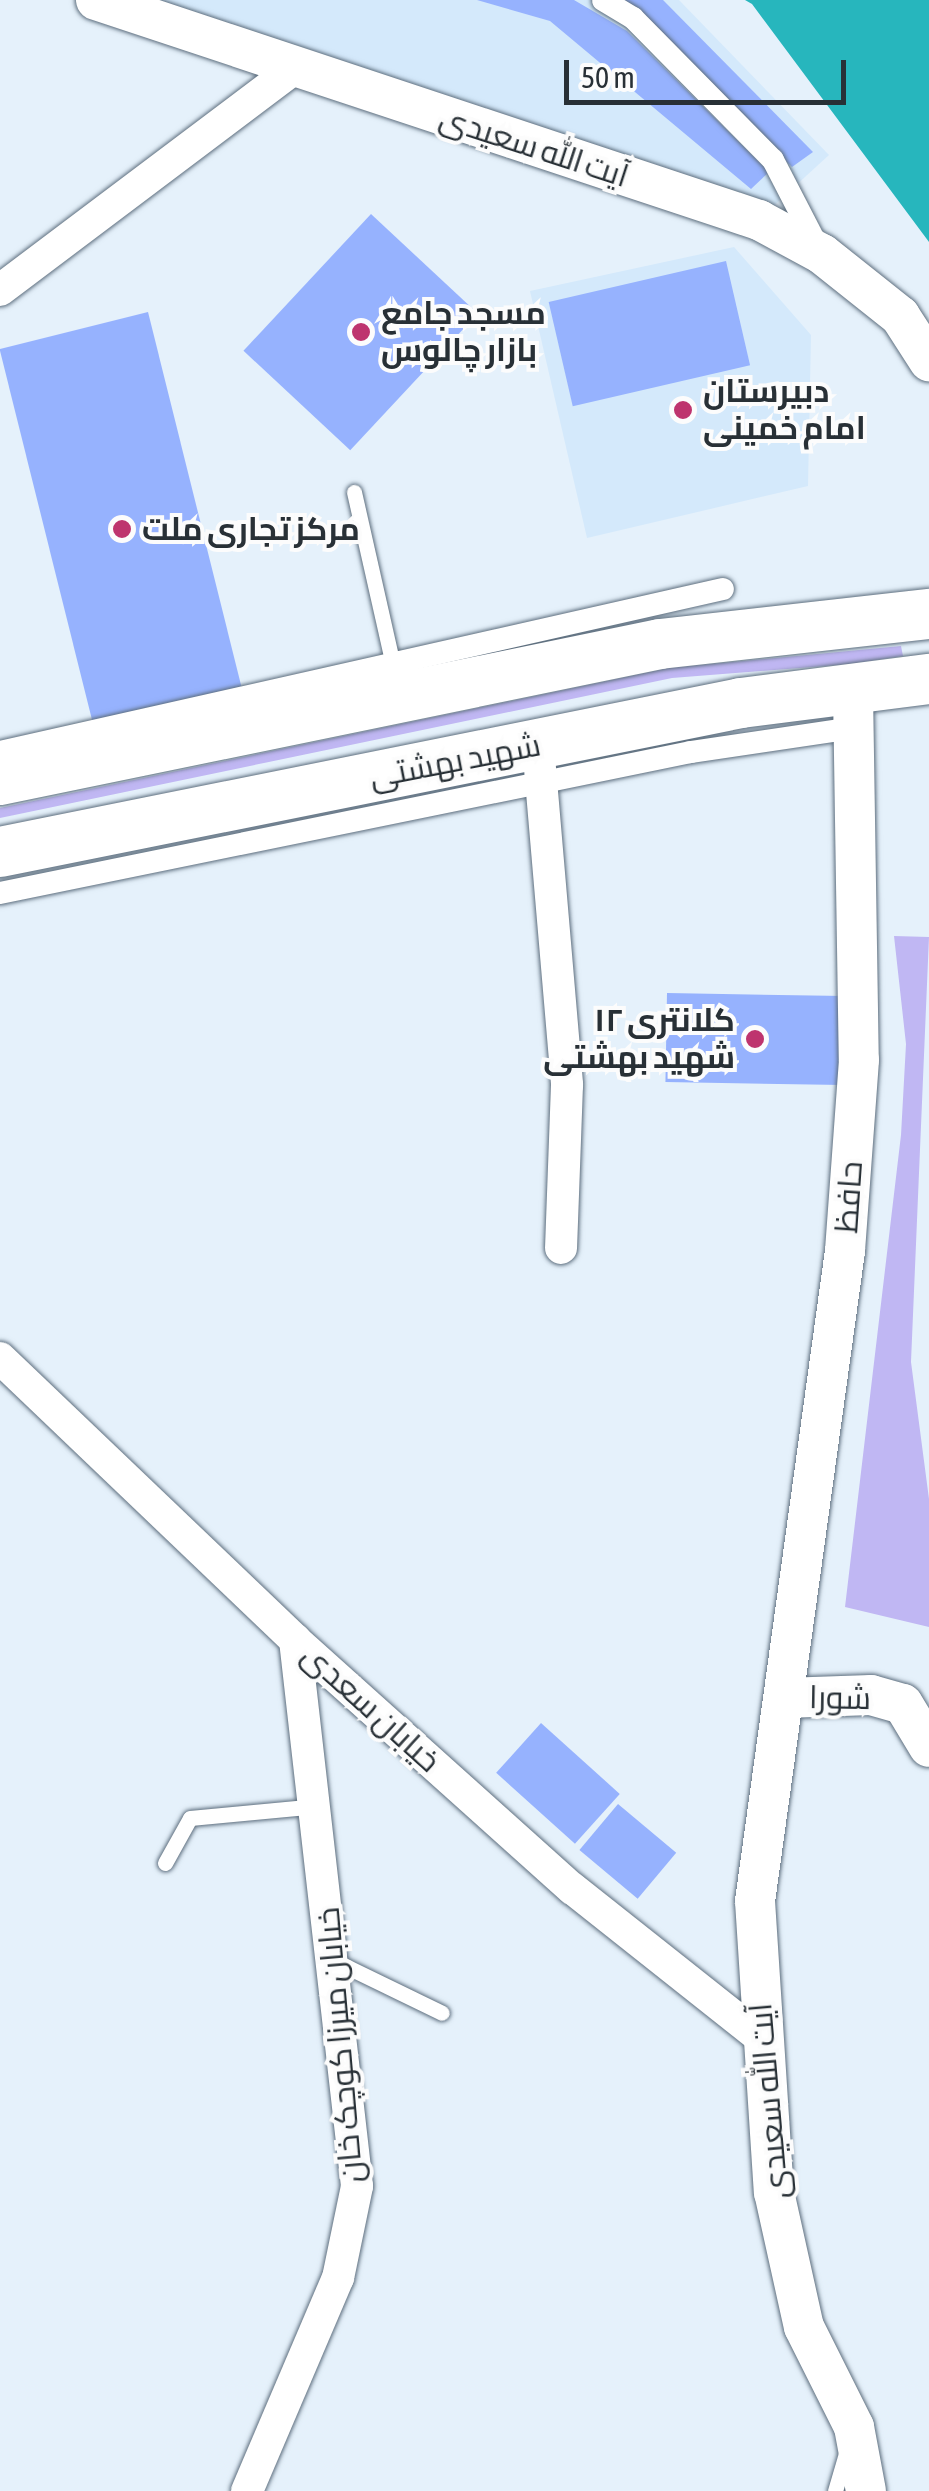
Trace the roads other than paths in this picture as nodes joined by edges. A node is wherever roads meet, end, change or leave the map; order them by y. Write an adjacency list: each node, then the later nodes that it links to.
1 (96, 0): 3 (street, آیت الله سعیدی)
2 (604, 0): 4 (street)
3 (295, 68): 4 (street, آیت الله سعیدی); 5 (street)
4 (822, 254): 6 (street, آیت الله سعیدی)
5 (0, 290)
6 (929, 362)
7 (354, 492): 10 (lane)
8 (724, 588): 10 (street)
9 (912, 618): 10 (main road)
10 (397, 680): 13 (street); 15 (main road)
11 (920, 681): 12 (main road, شهید بهشتی)
12 (853, 710): 14 (main road, شهید بهشتی); 21 (street, حافظ)
13 (0, 752)
14 (539, 764): 16 (main road, شهید بهشتی); 17 (street); 18 (street)
15 (0, 780)
16 (0, 852)
17 (0, 893)
18 (560, 1248)
19 (0, 1358): 20 (street, خیابان سعدی)
20 (295, 1640): 23 (street, خیابان میرزا کوچک خان); 27 (street, خیابان سعدی)
21 (774, 1700): 22 (street, شورا); 27 (street, آیت الله سعیدی)
22 (929, 1746)
23 (317, 1806): 24 (lane); 25 (street, خیابان میرزا کوچک خان)
24 (165, 1862)
25 (331, 1958): 26 (lane); 29 (street, خیابان میرزا کوچک خان)
26 (442, 2013)
27 (761, 2038): 28 (street, آیت الله سعیدی)
28 (854, 2426): 30 (lane); 31 (street, آیت الله سعیدی)
29 (247, 2491)
30 (835, 2491)
31 (866, 2491)

